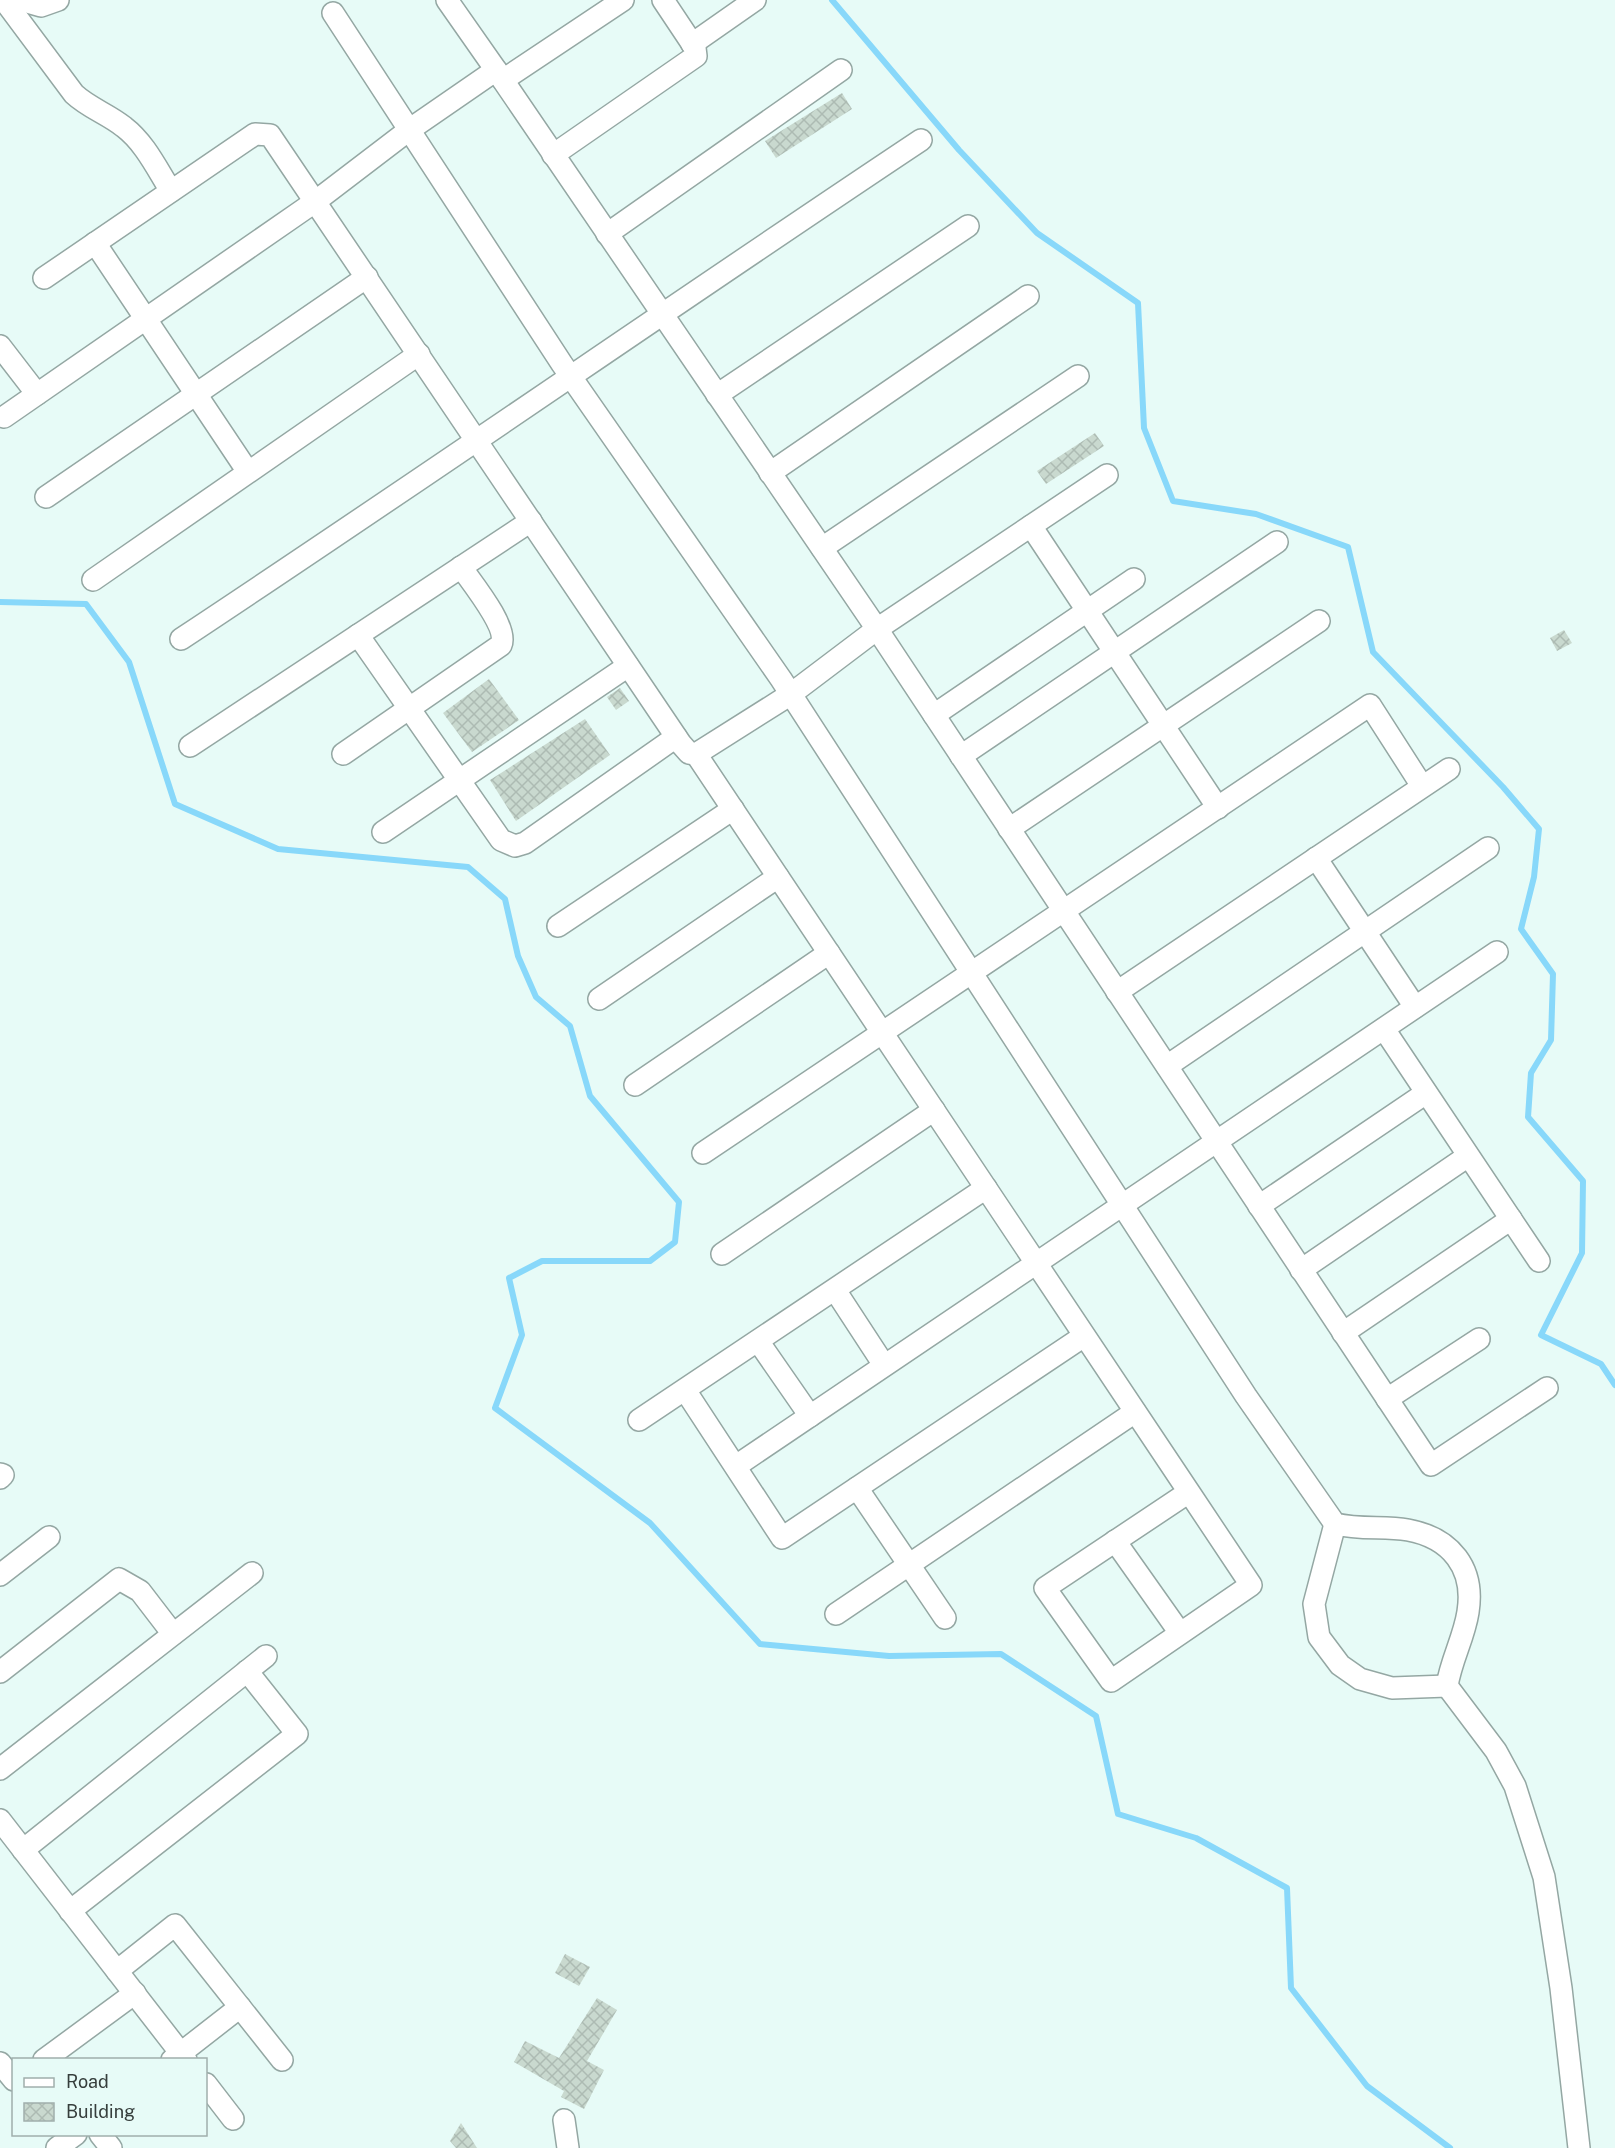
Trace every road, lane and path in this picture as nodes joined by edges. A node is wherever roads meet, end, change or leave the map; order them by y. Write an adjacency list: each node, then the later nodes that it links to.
1 (4, 0): 15 (street)
2 (20, 0): 3 (street)
3 (58, 0)
4 (623, 0): 11 (street)
5 (663, 0): 9 (street)
6 (755, 0): 9 (street)
7 (452, 1): 11 (street)
8 (333, 13): 12 (street)
9 (692, 44): 14 (street)
10 (841, 70): 18 (street)
11 (499, 75): 12 (street); 14 (street)
12 (409, 129): 16 (street); 27 (street)
13 (921, 140): 23 (street)
14 (553, 155): 18 (street)
15 (171, 191): 16 (street); 19 (street)
16 (316, 201): 20 (street); 24 (street)
17 (968, 226): 31 (street)
18 (607, 234): 23 (street)
19 (95, 243): 21 (street); 24 (street)
20 (367, 277): 26 (street); 30 (street)
21 (45, 278)
22 (1028, 296): 35 (street)
23 (660, 314): 27 (street); 31 (street)
24 (144, 320): 29 (street); 30 (street)
25 (0, 346): 29 (street)
26 (419, 354): 33 (street); 34 (street)
27 (571, 376): 33 (street); 52 (street)
28 (1078, 376): 41 (street)
29 (37, 394): 32 (street)
30 (196, 395): 34 (street); 37 (street)
31 (717, 395): 35 (street)
32 (4, 417)
33 (478, 442): 38 (street); 49 (street)
34 (248, 472): 44 (street)
35 (770, 473): 41 (street)
36 (1107, 475): 39 (street)
37 (46, 497)
38 (531, 520): 42 (street); 51 (street)
39 (1031, 526): 45 (street); 47 (street)
40 (1277, 542): 50 (street)
41 (822, 548): 47 (street)
42 (461, 567): 48 (street); 53 (street)
43 (1134, 579): 45 (street)
44 (93, 580)
45 (1086, 610): 50 (street); 54 (street)
46 (1319, 621): 55 (street)
47 (877, 629): 52 (street); 54 (street)
48 (358, 635): 53 (street); 57 (street)
49 (181, 639)
50 (1114, 653): 55 (street); 60 (street)
51 (628, 666): 56 (street); 62 (street)
52 (791, 694): 59 (street); 76 (street)
53 (411, 710): 58 (street); 62 (street)
54 (934, 715): 60 (street)
55 (1163, 726): 64 (street); 66 (street)
56 (676, 737): 59 (street); 62 (street)
57 (190, 746)
58 (342, 754)
59 (696, 754): 65 (street)
60 (961, 756): 66 (street)
61 (1449, 769): 63 (street)
62 (460, 780): 67 (street)
63 (1422, 786): 64 (street); 69 (street)
64 (1218, 808): 71 (street)
65 (733, 809): 70 (street); 72 (street)
66 (1009, 829): 71 (street)
67 (383, 832)
68 (1488, 848): 73 (street)
69 (1316, 858): 73 (street); 77 (street)
70 (778, 877): 75 (street); 78 (street)
71 (1064, 912): 76 (street); 77 (street)
72 (558, 926)
73 (1364, 932): 79 (street); 82 (street)
74 (1497, 951): 79 (street)
75 (829, 953): 81 (street); 83 (street)
76 (971, 975): 81 (street); 90 (street)
77 (1118, 992): 82 (street)
78 (599, 999)
79 (1415, 1007): 80 (street)
80 (1384, 1029): 84 (street); 86 (street)
81 (882, 1033): 85 (street); 87 (street)
82 (1167, 1066): 86 (street)
83 (635, 1085)
84 (1426, 1093): 88 (street); 91 (street)
85 (934, 1110): 89 (street); 93 (street)
86 (1217, 1142): 90 (street); 91 (street)
87 (703, 1154)
88 (1468, 1156): 92 (street); 96 (street)
89 (986, 1188): 95 (street); 97 (street)
90 (1121, 1204): 95 (street); 112 (street)
91 (1259, 1206): 96 (street)
92 (1510, 1219): 94 (street); 98 (street)
93 (722, 1254)
94 (1539, 1261)
95 (1035, 1262): 99 (street); 102 (street)
96 (1301, 1270): 98 (street)
97 (835, 1290): 101 (street); 102 (street)
98 (1343, 1333): 105 (street)
99 (1084, 1336): 106 (street); 110 (street)
100 (1479, 1339): 105 (street)
101 (758, 1341): 104 (street); 107 (street)
102 (884, 1365): 107 (street)
103 (1546, 1388): 105 (street)
104 (685, 1390): 108 (street); 109 (street)
105 (1387, 1399)
106 (1136, 1412): 111 (street); 115 (street)
107 (810, 1416): 109 (street)
108 (639, 1420)
109 (736, 1466): 110 (street)
110 (857, 1488): 115 (street)
111 (1189, 1492): 114 (street); 120 (street)
112 (1335, 1524): 125 (street); 125 (street)
113 (49, 1537): 117 (street)
114 (1115, 1540): 120 (street); 120 (street)
115 (909, 1565): 118 (street); 119 (street)
116 (252, 1573): 121 (street)
117 (0, 1575)
118 (836, 1614)
119 (945, 1618)
120 (1180, 1633)
121 (173, 1634): 124 (street); 126 (street)
122 (266, 1656): 123 (street)
123 (247, 1671): 128 (street); 129 (street)
124 (0, 1672)
125 (1447, 1686): 148 (street)
126 (0, 1769)
127 (0, 1820): 128 (street)
128 (23, 1850): 129 (street)
129 (70, 1911): 130 (street)
130 (117, 1971): 131 (street); 132 (street)
131 (135, 1994): 133 (street); 134 (street)
132 (240, 2007): 133 (street); 135 (street)
133 (180, 2057)
134 (47, 2058)
135 (282, 2060)
136 (0, 2063): 137 (street)
137 (12, 2078)
138 (12, 2083): 140 (street)
139 (207, 2085): 141 (street)
140 (0, 2092)
141 (233, 2120)
142 (564, 2120): 147 (street)
143 (73, 2136): 145 (street)
144 (102, 2136): 146 (street)
145 (57, 2148)
146 (111, 2148)
147 (568, 2148)
148 (1579, 2148)

